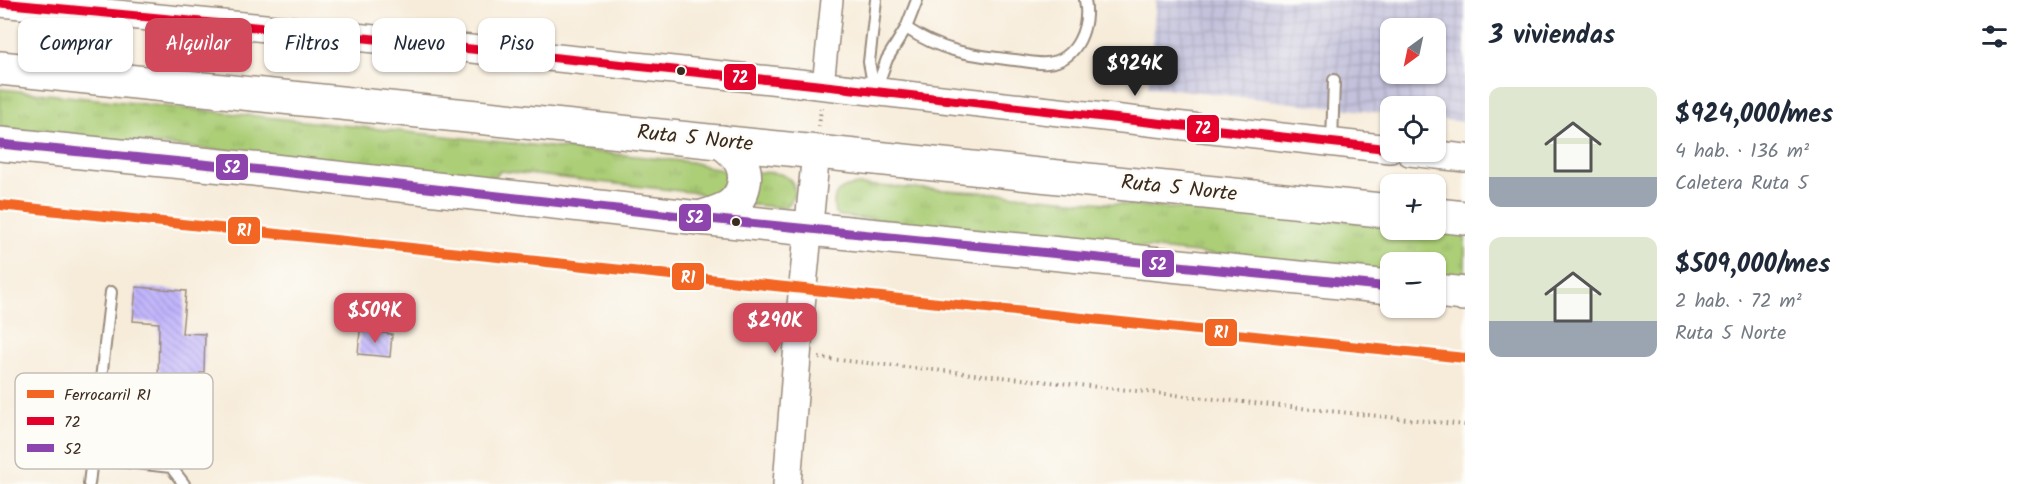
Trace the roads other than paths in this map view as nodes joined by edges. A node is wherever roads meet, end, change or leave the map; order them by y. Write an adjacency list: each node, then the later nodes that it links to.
1 (832, 0): 9 (street)
2 (876, 0): 10 (lane)
3 (917, 0): 6 (lane)
4 (1085, 0): 6 (lane)
5 (8, 2): 9 (street)
6 (906, 28): 10 (lane)
7 (0, 68): 11 (highway, Ruta 5 Norte)
8 (1335, 80): 12 (lane)
9 (823, 85): 10 (street)
10 (875, 93): 12 (street)
11 (722, 142): 15 (highway, Ruta 5 Norte); 20 (highway)
12 (1332, 142): 14 (street)
13 (0, 144): 20 (highway)
14 (1380, 148)
15 (816, 152): 18 (highway, Ruta 5 Norte); 22 (street)
16 (1446, 156): 17 (street)
17 (1465, 158)
18 (1380, 209)
19 (1446, 216): 21 (highway)
20 (699, 218): 22 (highway)
21 (1465, 218)
22 (809, 228): 23 (highway); 32 (street)
23 (1380, 285)
24 (111, 292): 27 (lane)
25 (1446, 292): 26 (highway)
26 (1465, 294)
27 (102, 373)
28 (91, 469): 30 (lane)
29 (173, 469): 31 (lane)
30 (89, 484)
31 (184, 484)
32 (787, 484)

